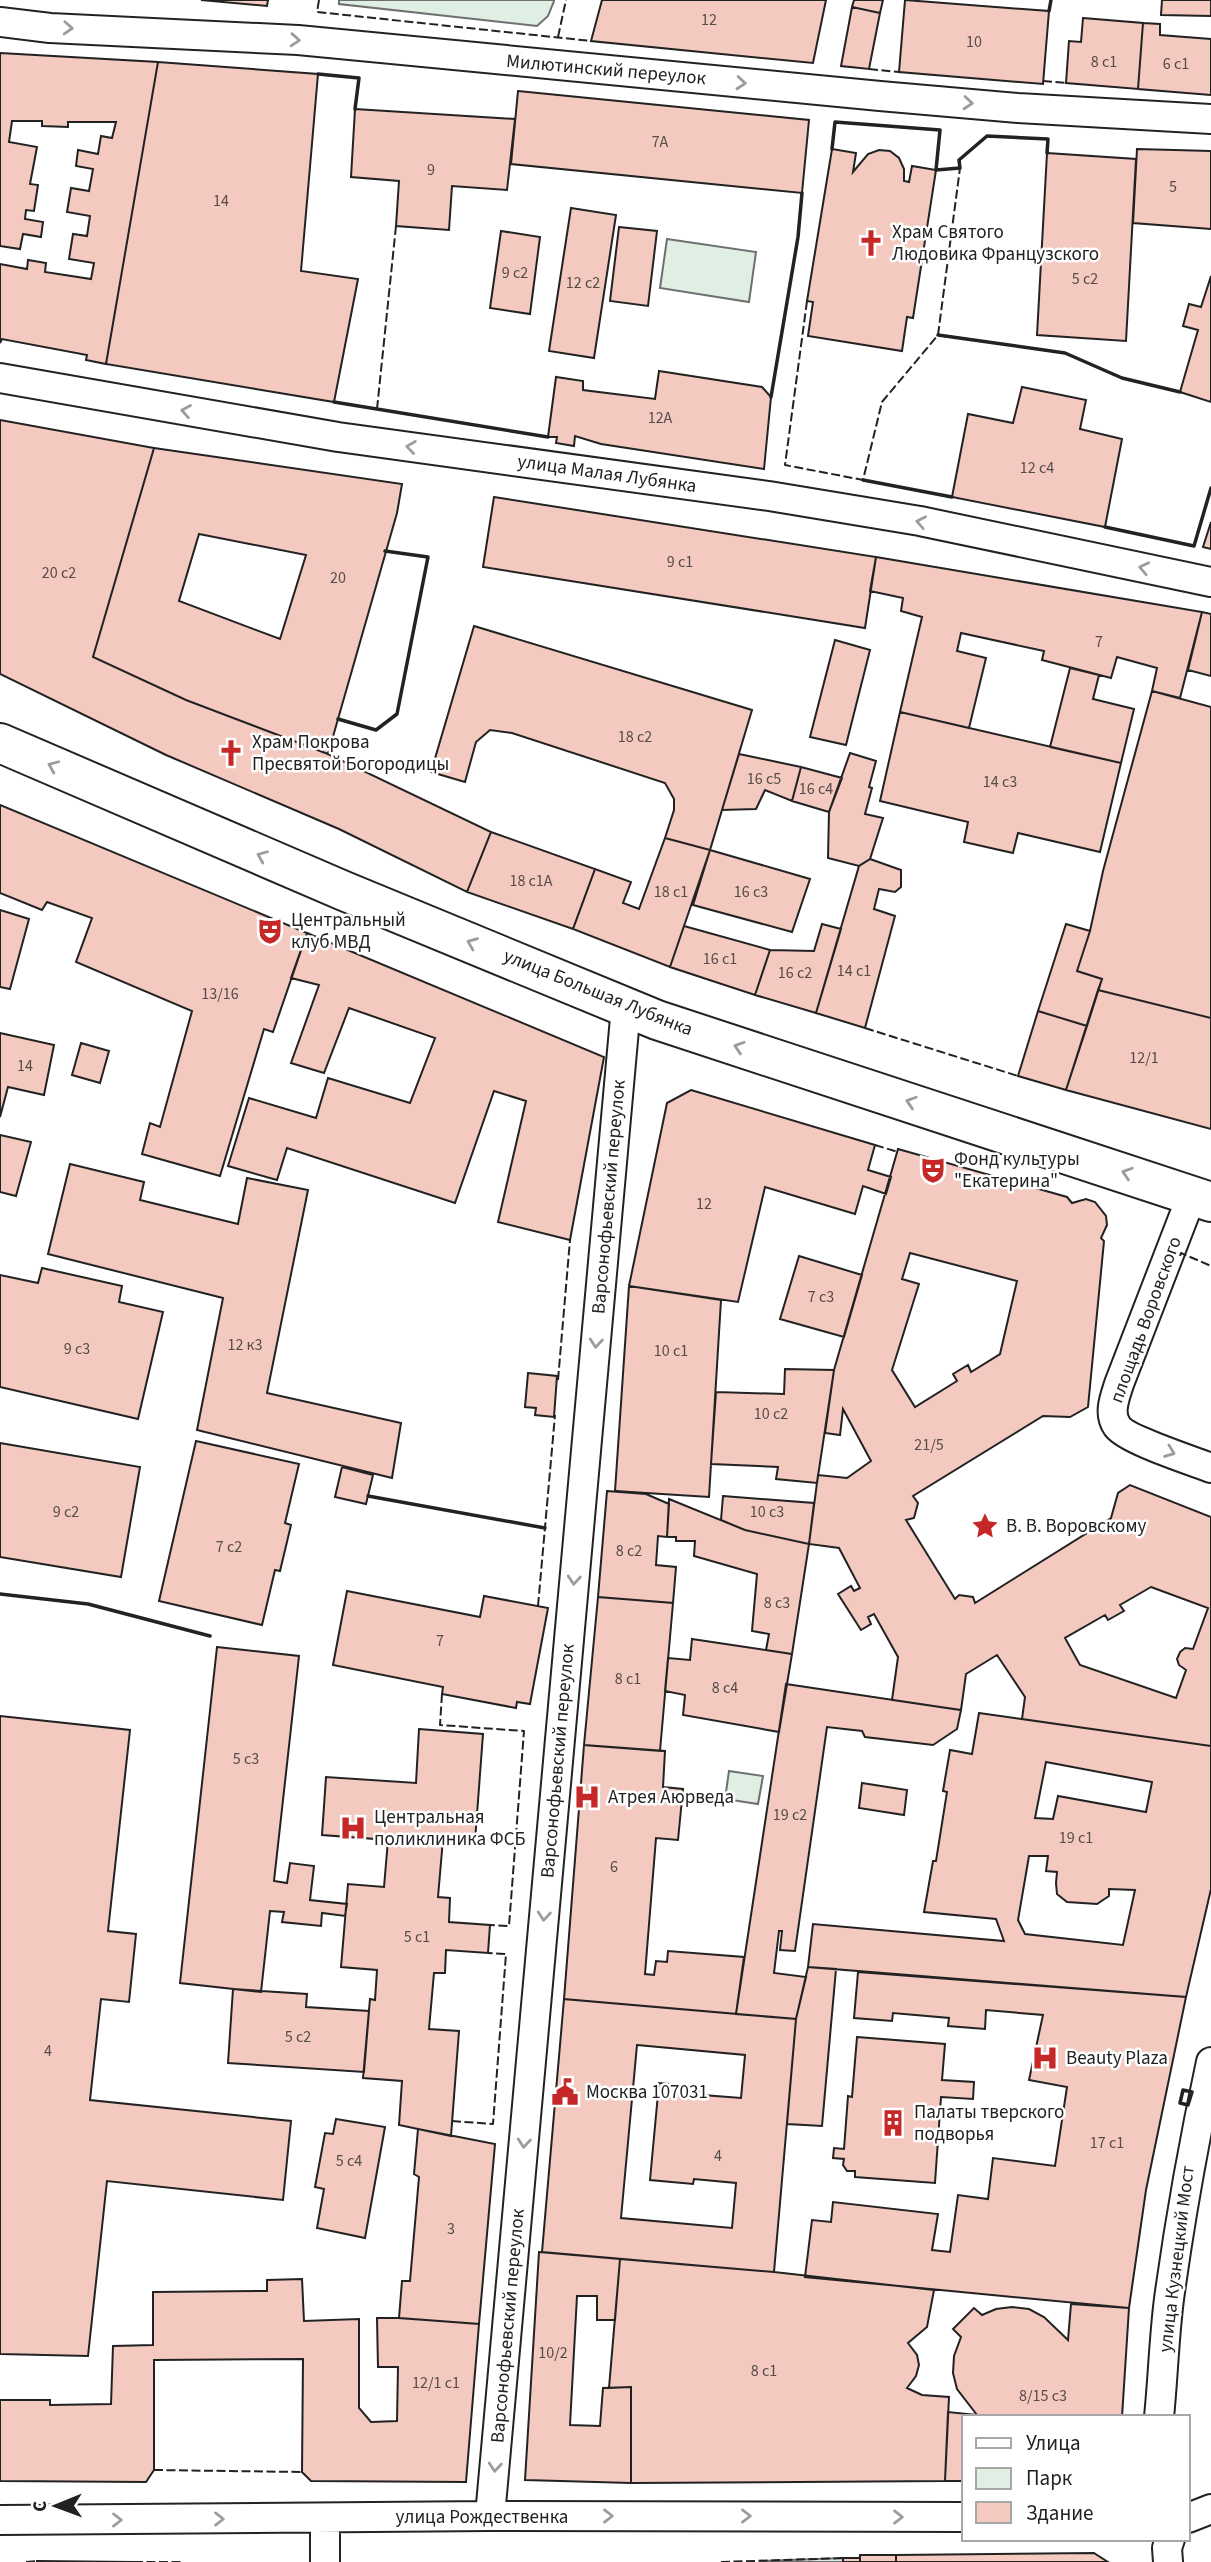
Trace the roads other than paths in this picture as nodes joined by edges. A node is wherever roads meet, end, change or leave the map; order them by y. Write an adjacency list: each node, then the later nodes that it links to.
1 (0, 22): 2 (street, Милютинский переулок, one-way to 2)
2 (1211, 119)
3 (0, 378): 4 (street, улица Малая Лубянка, one-way to 3)
4 (1211, 582)
5 (0, 743): 6 (main road, улица Большая Лубянка, one-way to 5)
6 (626, 1007): 7 (main road, улица Большая Лубянка, one-way to 6); 12 (street, Варсонофьевский переулок, one-way to 12)
7 (1201, 1199): 8 (street, площадь Воровского, one-way to 8)
8 (1211, 1468)
9 (1211, 2062): 10 (street, улица Кузнецкий Мост)
10 (1159, 2415)
11 (1211, 2509): 14 (street)
12 (490, 2516): 13 (street, улица Рождественка, one-way to 13); 15 (street, улица Рождественка)
13 (962, 2517)
14 (1190, 2517)
15 (325, 2518): 16 (street, улица Рождественка, one-way to 15); 18 (street)
16 (0, 2521)
17 (1169, 2541): 19 (street)
18 (325, 2562)
19 (1168, 2562)

